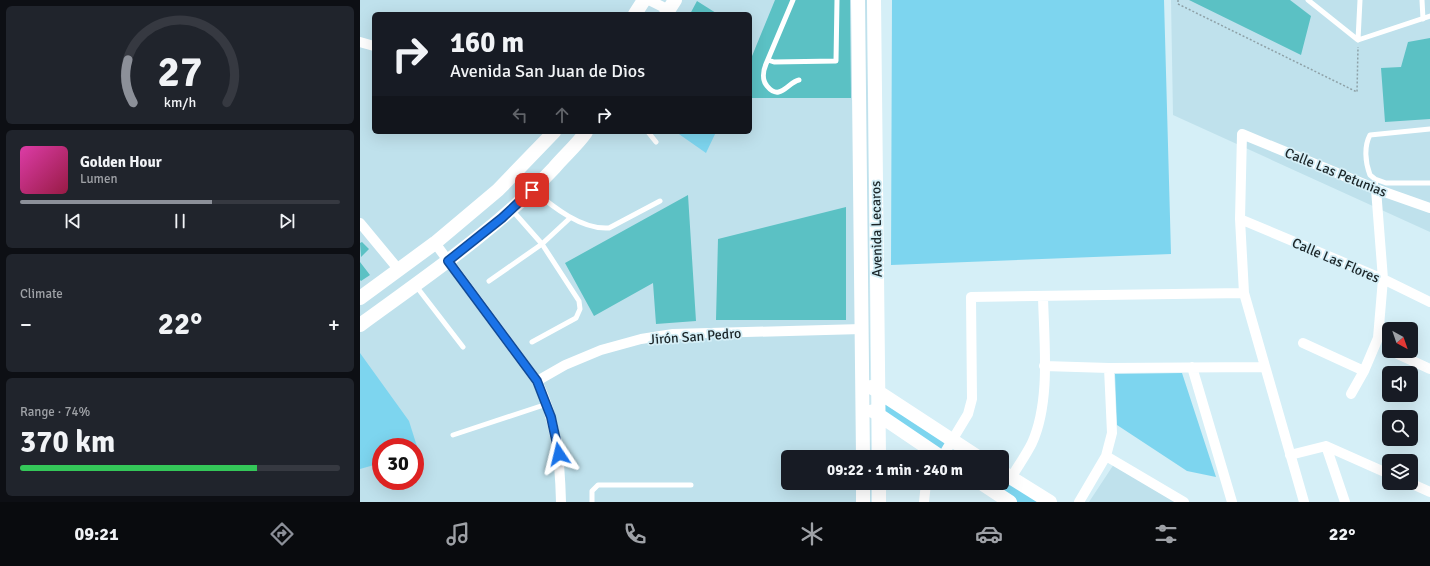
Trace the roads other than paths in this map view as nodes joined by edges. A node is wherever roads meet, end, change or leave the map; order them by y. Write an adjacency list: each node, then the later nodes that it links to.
1 (644, 0): 11 (main road)
2 (649, 0): 10 (street)
3 (793, 0): 17 (lane)
4 (837, 0): 17 (lane)
5 (858, 0): 46 (main road, Avenida Lecaros)
6 (874, 0): 61 (main road, Avenida Lecaros)
7 (1360, 0): 14 (lane)
8 (1422, 0): 13 (lane)
9 (1311, 1): 14 (lane)
10 (670, 8)
11 (636, 12)
12 (1430, 16): 13 (lane)
13 (1423, 19): 14 (lane)
14 (1358, 40)
15 (360, 42): 16 (street)
16 (372, 45)
17 (767, 62): 18 (lane)
18 (799, 80)
19 (1430, 129): 25 (lane)
20 (552, 134): 33 (main road)
21 (581, 134): 26 (main road)
22 (650, 134): 23 (lane)
23 (656, 142)
24 (1430, 182): 25 (lane)
25 (1376, 184): 28 (street, Calle Las Petunias); 31 (street, Calle Las Petunias); 38 (street)
26 (532, 190): 29 (main road); 30 (lane)
27 (660, 201): 30 (lane)
28 (1430, 208)
29 (512, 209): 34 (lane); 36 (main road)
30 (570, 218): 34 (lane)
31 (1240, 219): 38 (street, Calle Las Flores); 41 (street)
32 (360, 222): 37 (street)
33 (435, 243): 35 (main road); 36 (street)
34 (542, 244): 40 (lane); 47 (lane)
35 (413, 260): 37 (main road); 39 (main road)
36 (448, 261): 39 (main road); 59 (street)
37 (399, 270): 43 (main road)
38 (1383, 279): 44 (street, Calle Las Flores); 49 (street)
39 (421, 281): 45 (main road); 50 (lane)
40 (489, 281)
41 (1244, 294): 42 (street); 55 (street)
42 (1043, 296): 53 (street); 67 (street)
43 (360, 298)
44 (1430, 302)
45 (360, 325)
46 (862, 329): 59 (street, Jirón San Pedro); 60 (main road, Avenida Lecaros)
47 (532, 342)
48 (1303, 343): 58 (street)
49 (1376, 344): 51 (street); 58 (street)
50 (463, 347)
51 (1382, 347)
52 (1406, 358): 57 (street)
53 (1044, 366): 56 (street); 76 (street)
54 (1192, 367): 55 (street); 56 (street); 95 (street)
55 (1264, 367): 75 (street)
56 (1109, 368): 74 (street)
57 (1430, 369)
58 (1364, 371): 62 (street)
59 (537, 381): 63 (street)
60 (862, 382): 61 (main road); 64 (main road, Avenida Lecaros)
61 (878, 391): 65 (main road, Avenida Lecaros); 67 (main road)
62 (1351, 394)
63 (547, 404): 66 (lane); 86 (street)
64 (862, 404): 65 (main road); 69 (main road, Avenida Lecaros)
65 (879, 415): 70 (main road, Avenida Lecaros); 71 (main road)
66 (453, 434)
67 (952, 440): 72 (street); 73 (main road)
68 (1326, 446): 75 (street); 77 (street); 97 (street)
69 (863, 450)
70 (879, 450)
71 (928, 450)
72 (942, 450)
73 (967, 450)
74 (1106, 456): 93 (street); 94 (street)
75 (1290, 456): 96 (street)
76 (1009, 471)
77 (1382, 471)
78 (1009, 477): 92 (main road)
79 (691, 485): 87 (lane)
80 (1418, 487): 85 (street)
81 (863, 490): 88 (main road)
82 (879, 490): 89 (main road)
83 (925, 490): 90 (street)
84 (992, 490): 91 (main road)
85 (1430, 492)
86 (561, 502)
87 (592, 502)
88 (863, 502)
89 (879, 502)
90 (924, 502)
91 (1010, 502)
92 (1050, 502)
93 (1079, 502)
94 (1184, 502)
95 (1232, 502)
96 (1304, 502)
97 (1345, 502)

